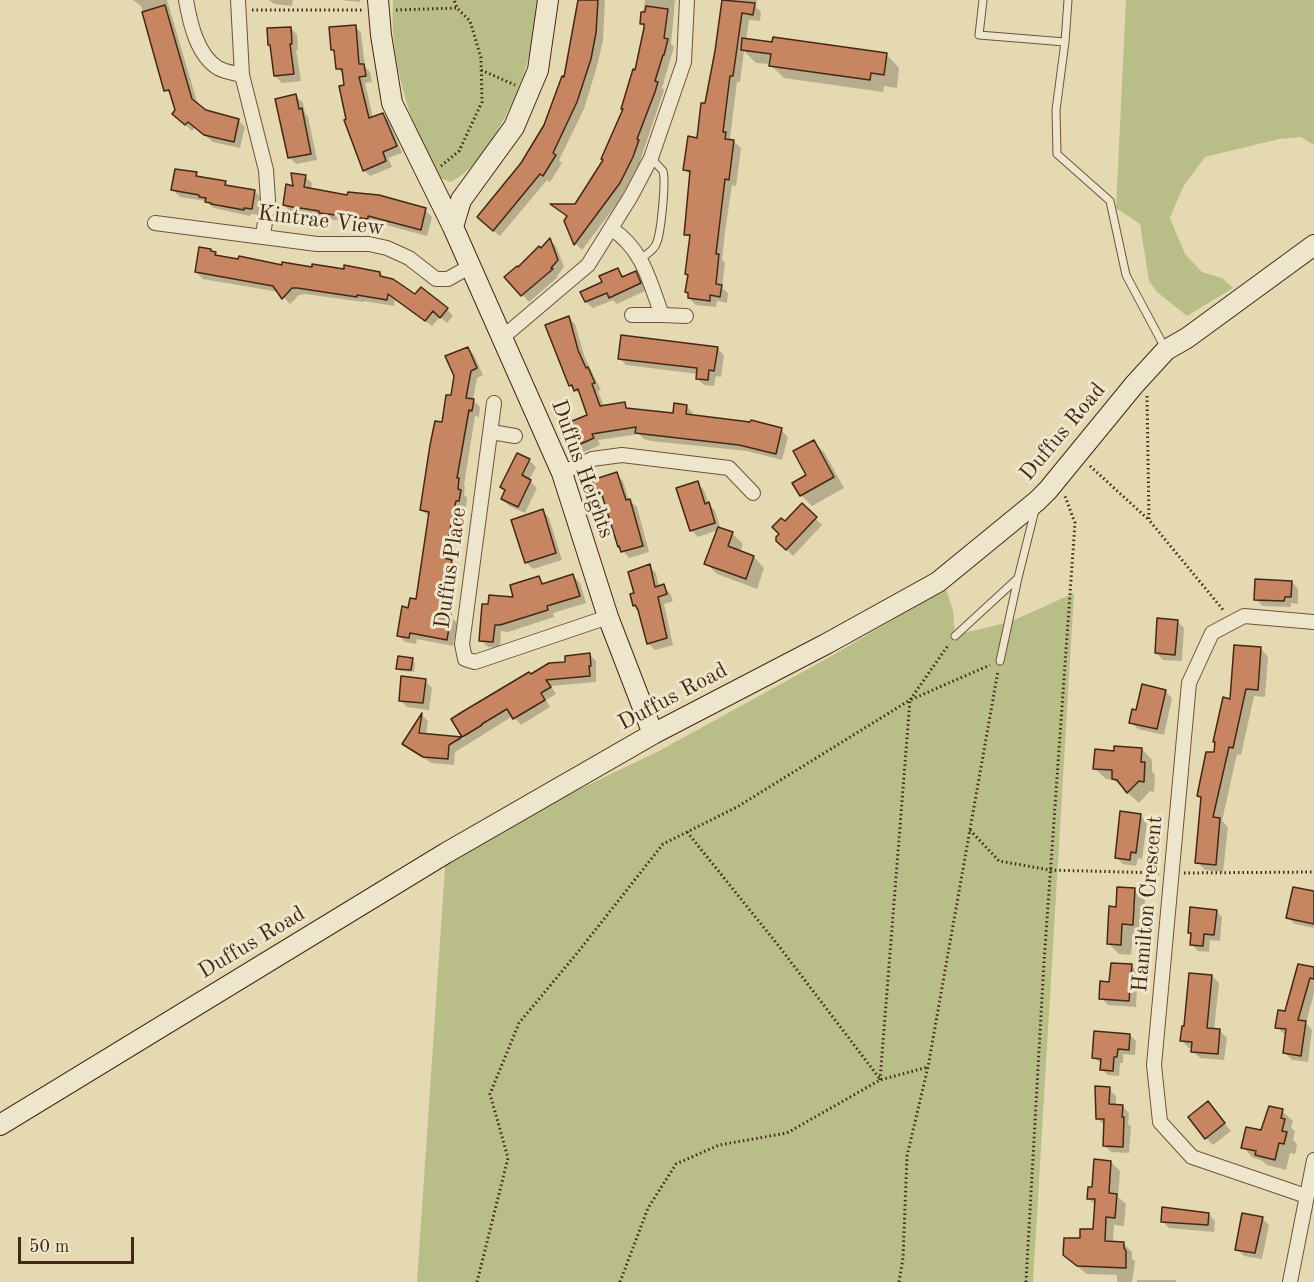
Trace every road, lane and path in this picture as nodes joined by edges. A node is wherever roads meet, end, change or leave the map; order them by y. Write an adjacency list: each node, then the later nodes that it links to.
1 (186, 0): 12 (street)
2 (454, 0): 9 (path)
3 (548, 0): 13 (main road)
4 (687, 0): 14 (street)
5 (983, 0): 10 (lane)
6 (1068, 0): 10 (lane)
7 (238, 5): 8 (path); 12 (street)
8 (379, 5): 9 (path); 15 (main road, Duffus Heights)
9 (457, 8): 11 (path)
10 (1065, 42): 28 (lane)
11 (481, 70): 13 (path); 15 (path)
12 (242, 75): 20 (street)
13 (529, 91): 16 (main road)
14 (651, 158): 19 (street); 22 (lane)
15 (429, 180): 16 (main road); 18 (main road, Duffus Heights)
16 (470, 186): 18 (main road)
17 (155, 223): 20 (street, Kintrae View)
18 (453, 226): 23 (main road, Duffus Heights)
19 (612, 229): 22 (street); 27 (street)
20 (263, 236): 23 (street, Kintrae View)
21 (1314, 245): 28 (main road, Duffus Road)
22 (641, 258): 25 (street)
23 (471, 266): 27 (main road, Duffus Heights)
24 (632, 315): 25 (street)
25 (662, 315): 26 (street)
26 (686, 316)
27 (503, 337): 34 (main road, Duffus Heights)
28 (1166, 351): 29 (main road, Duffus Road)
29 (1146, 372): 33 (main road, Duffus Road); 38 (path)
30 (494, 404): 31 (street, Duffus Place)
31 (491, 432): 32 (street); 40 (street, Duffus Place)
32 (514, 436)
33 (1077, 454): 35 (main road, Duffus Road); 38 (path)
34 (562, 473): 36 (street); 40 (main road, Duffus Heights)
35 (1058, 477): 37 (main road, Duffus Road); 49 (path)
36 (753, 493)
37 (1037, 501): 39 (lane); 46 (main road, Duffus Road)
38 (1149, 520): 41 (path)
39 (1017, 578): 43 (lane); 44 (lane)
40 (608, 617): 46 (main road, Duffus Heights)
41 (1232, 622): 42 (street, Hamilton Crescent); 51 (street, Hamilton Crescent)
42 (1314, 622)
43 (955, 636): 45 (path)
44 (1000, 660): 45 (path); 47 (path)
45 (910, 700): 48 (path); 53 (path)
46 (653, 734): 54 (main road, Duffus Road)
47 (970, 831): 49 (path); 52 (path)
48 (687, 832): 53 (path); 57 (path)
49 (1050, 870): 51 (path); 60 (path)
50 (1314, 872): 51 (path)
51 (1172, 873): 56 (street, Hamilton Crescent)
52 (928, 1067): 53 (path); 59 (path)
53 (880, 1080): 58 (path)
54 (0, 1125)
55 (1314, 1160): 56 (street)
56 (1306, 1196): 61 (street)
57 (477, 1282)
58 (620, 1282)
59 (898, 1282)
60 (1026, 1282)
61 (1290, 1282)

